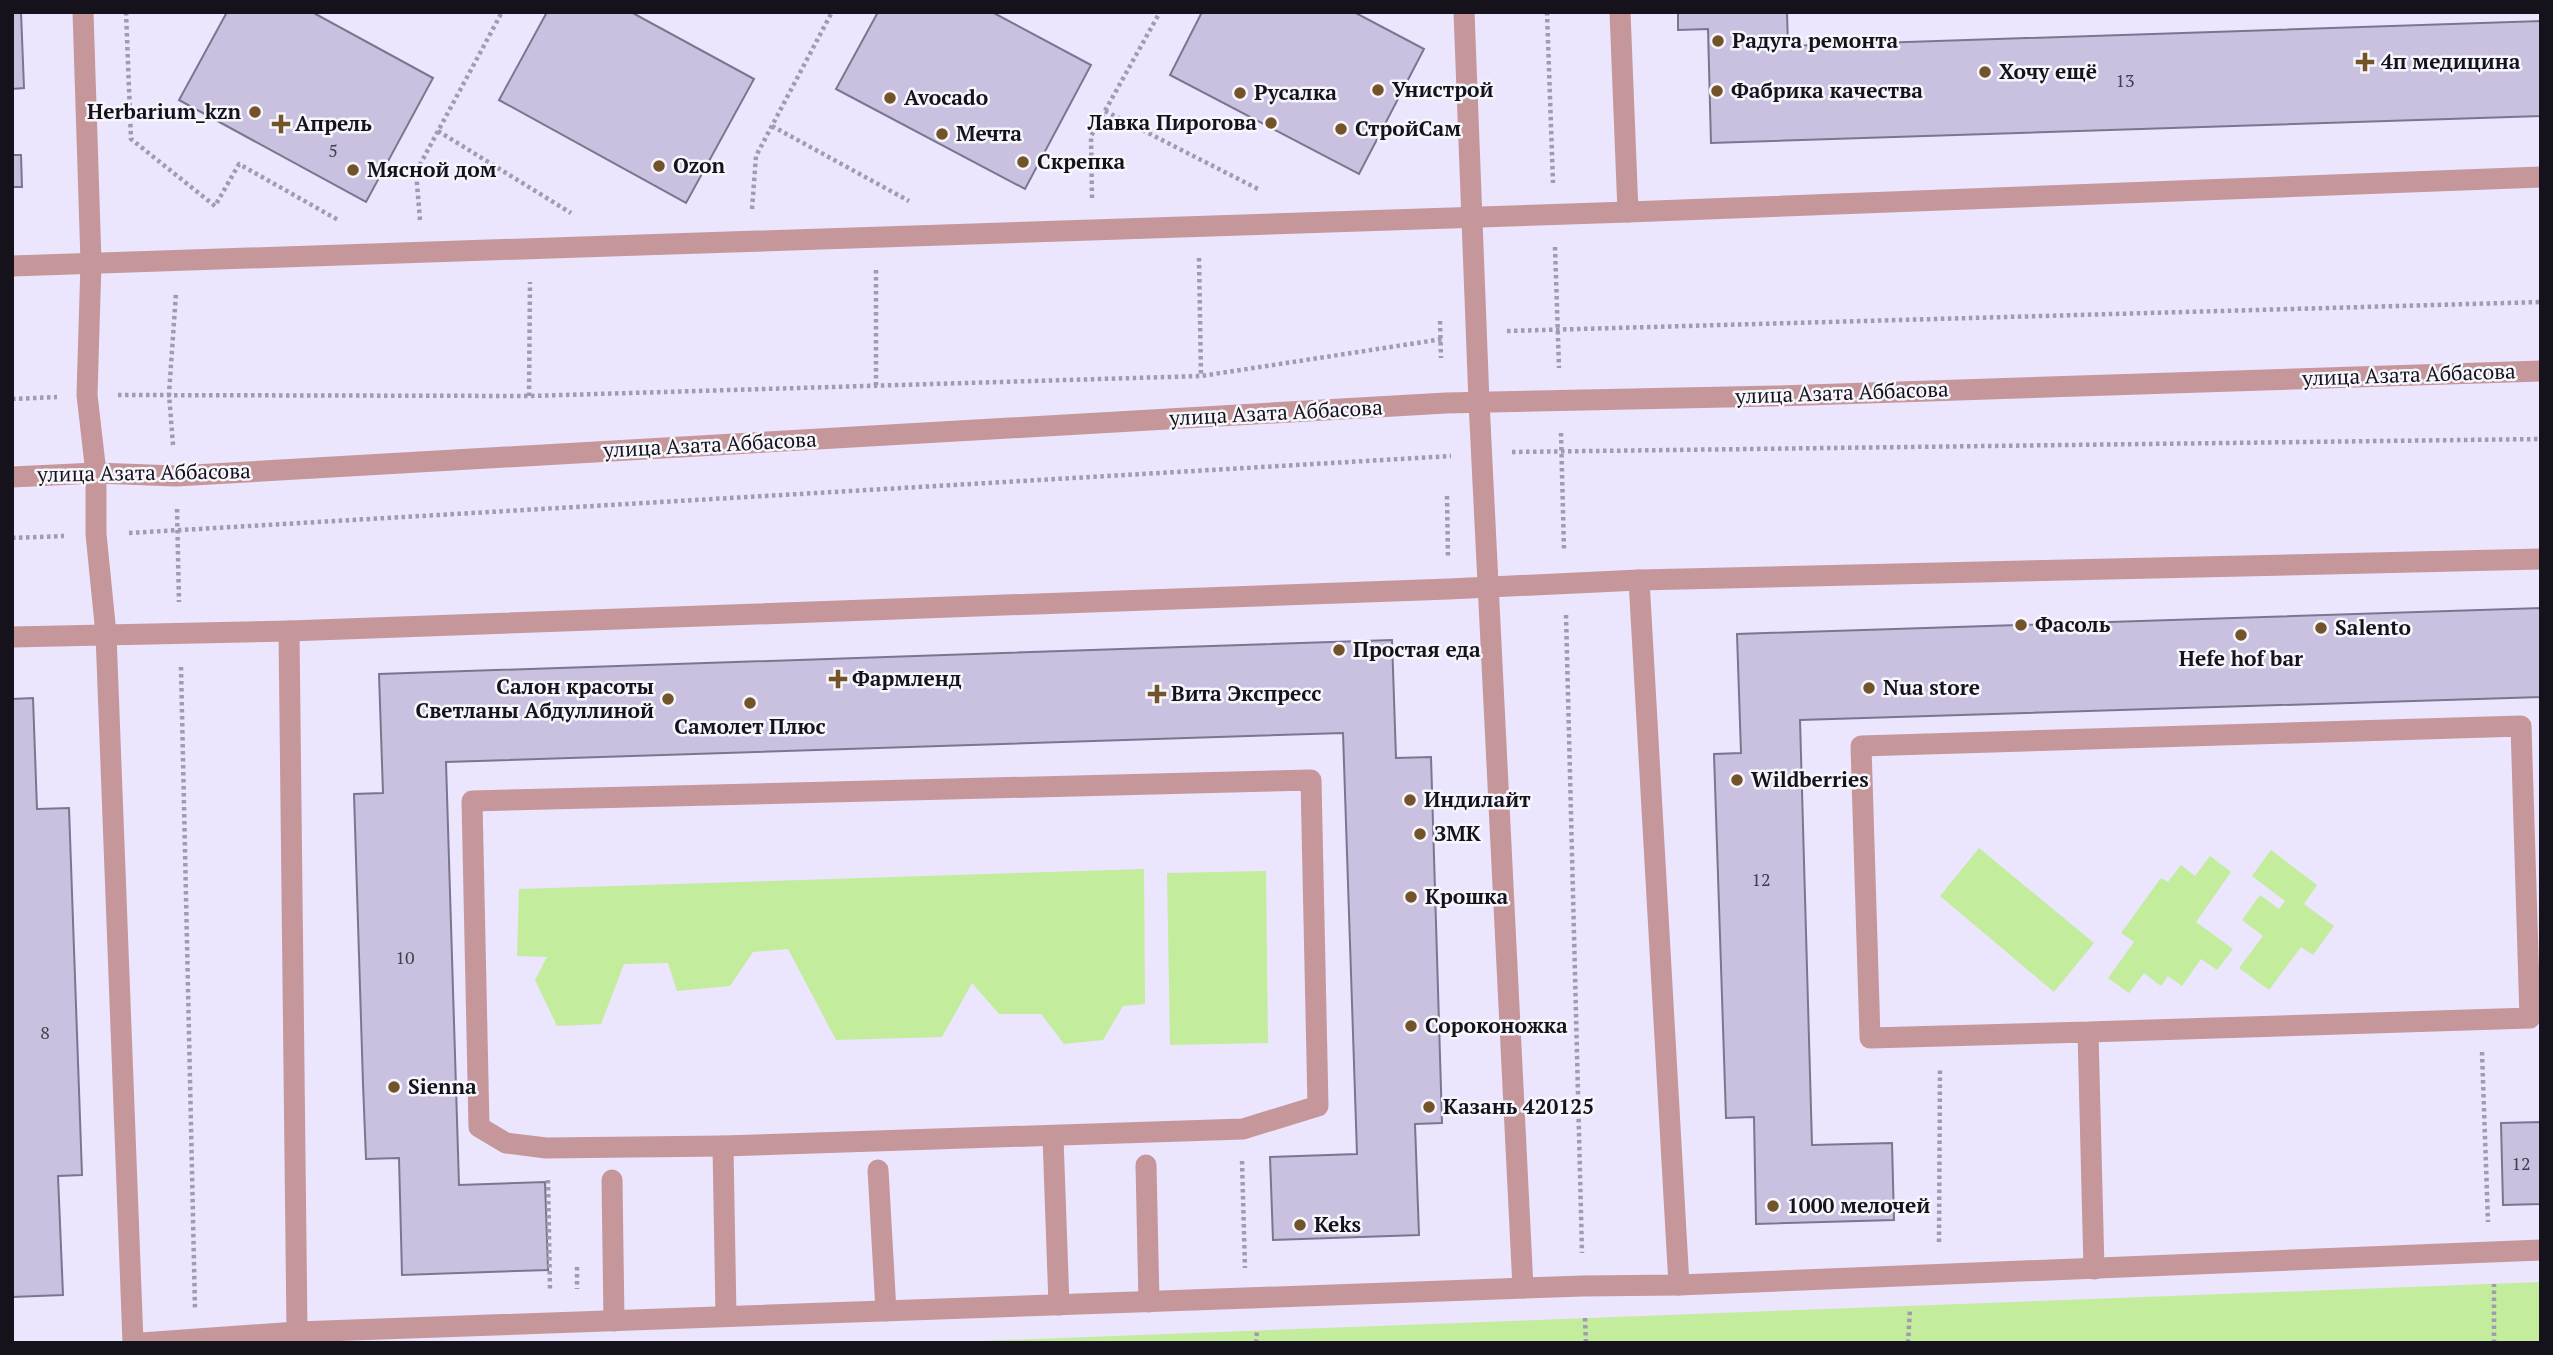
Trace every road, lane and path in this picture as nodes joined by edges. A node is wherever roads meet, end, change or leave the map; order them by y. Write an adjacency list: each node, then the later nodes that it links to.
1 (83, 12): 29 (street)
2 (126, 12): 20 (path)
3 (502, 12): 11 (path)
4 (832, 12): 10 (path)
5 (1160, 12): 9 (path)
6 (1464, 12): 18 (street)
7 (1547, 12): 16 (path)
8 (1620, 12): 15 (street)
9 (1105, 111): 13 (path); 23 (path)
10 (772, 126): 14 (path); 25 (path)
11 (438, 131): 17 (path); 19 (path)
12 (2541, 177): 15 (street)
13 (1263, 191)
14 (911, 202)
15 (1628, 212): 16 (street)
16 (1554, 215): 18 (street); 32 (path)
17 (578, 217)
18 (1472, 217): 22 (street); 33 (street)
19 (420, 220): 21 (path); 27 (path)
20 (341, 222)
21 (407, 222)
22 (1199, 226): 23 (street); 35 (path)
23 (1092, 230): 24 (street)
24 (876, 237): 25 (street); 36 (path)
25 (750, 242): 26 (street)
26 (530, 249): 27 (street); 39 (path)
27 (424, 252): 28 (street)
28 (179, 260): 29 (street); 37 (path)
29 (91, 262): 30 (street); 38 (street)
30 (12, 266)
31 (2541, 302): 32 (path)
32 (1558, 330): 33 (path); 41 (path)
33 (1476, 332): 35 (path); 42 (street)
34 (2541, 371): 41 (street, улица Азата Аббасова)
35 (1200, 376): 36 (path)
36 (876, 385): 39 (path)
37 (170, 394): 38 (path); 39 (path); 47 (path)
38 (88, 395): 40 (path); 46 (street)
39 (529, 396)
40 (12, 399)
41 (1560, 400): 42 (street, улица Азата Аббасова); 44 (path)
42 (1479, 402): 45 (street); 47 (street, улица Азата Аббасова)
43 (2541, 439): 44 (path)
44 (1562, 451): 45 (path); 54 (path)
45 (1483, 453): 49 (path); 55 (street)
46 (96, 473): 47 (street, улица Азата Аббасова); 48 (street, улица Азата Аббасова); 50 (street)
47 (176, 476): 49 (path)
48 (12, 477)
49 (178, 531): 50 (path); 57 (path)
50 (96, 534): 51 (path); 58 (street)
51 (12, 538)
52 (2541, 559): 53 (street)
53 (1639, 580): 54 (street); 74 (street)
54 (1565, 584): 55 (street); 75 (path)
55 (1489, 588): 56 (street); 76 (street)
56 (289, 631): 57 (street); 84 (street)
57 (180, 633): 58 (street); 85 (path)
58 (106, 634): 59 (street); 86 (street)
59 (12, 637)
60 (2480, 1020): 61 (street); 62 (street); 71 (path)
61 (2088, 1032): 62 (street); 72 (street)
62 (1940, 1036): 73 (path)
63 (1053, 1137): 64 (street); 64 (street); 79 (street)
64 (723, 1146): 81 (street)
65 (1242, 1157): 77 (path)
66 (1146, 1165): 78 (street)
67 (878, 1170): 80 (street)
68 (612, 1180): 82 (street)
69 (548, 1181): 83 (path)
70 (2541, 1250): 71 (street)
71 (2492, 1253): 72 (street); 89 (path)
72 (2094, 1269): 73 (street)
73 (1939, 1275): 74 (street)
74 (1679, 1285): 75 (street)
75 (1583, 1286): 76 (street); 88 (path)
76 (1523, 1288): 77 (street)
77 (1245, 1298): 78 (street)
78 (1149, 1302): 79 (street)
79 (1059, 1305): 80 (street)
80 (886, 1311): 81 (street)
81 (726, 1316): 82 (street)
82 (614, 1321): 83 (street)
83 (551, 1323): 84 (street)
84 (297, 1332): 85 (street)
85 (195, 1339): 87 (street)
86 (133, 1343)
87 (141, 1343)
88 (1586, 1343)
89 (2494, 1343)

